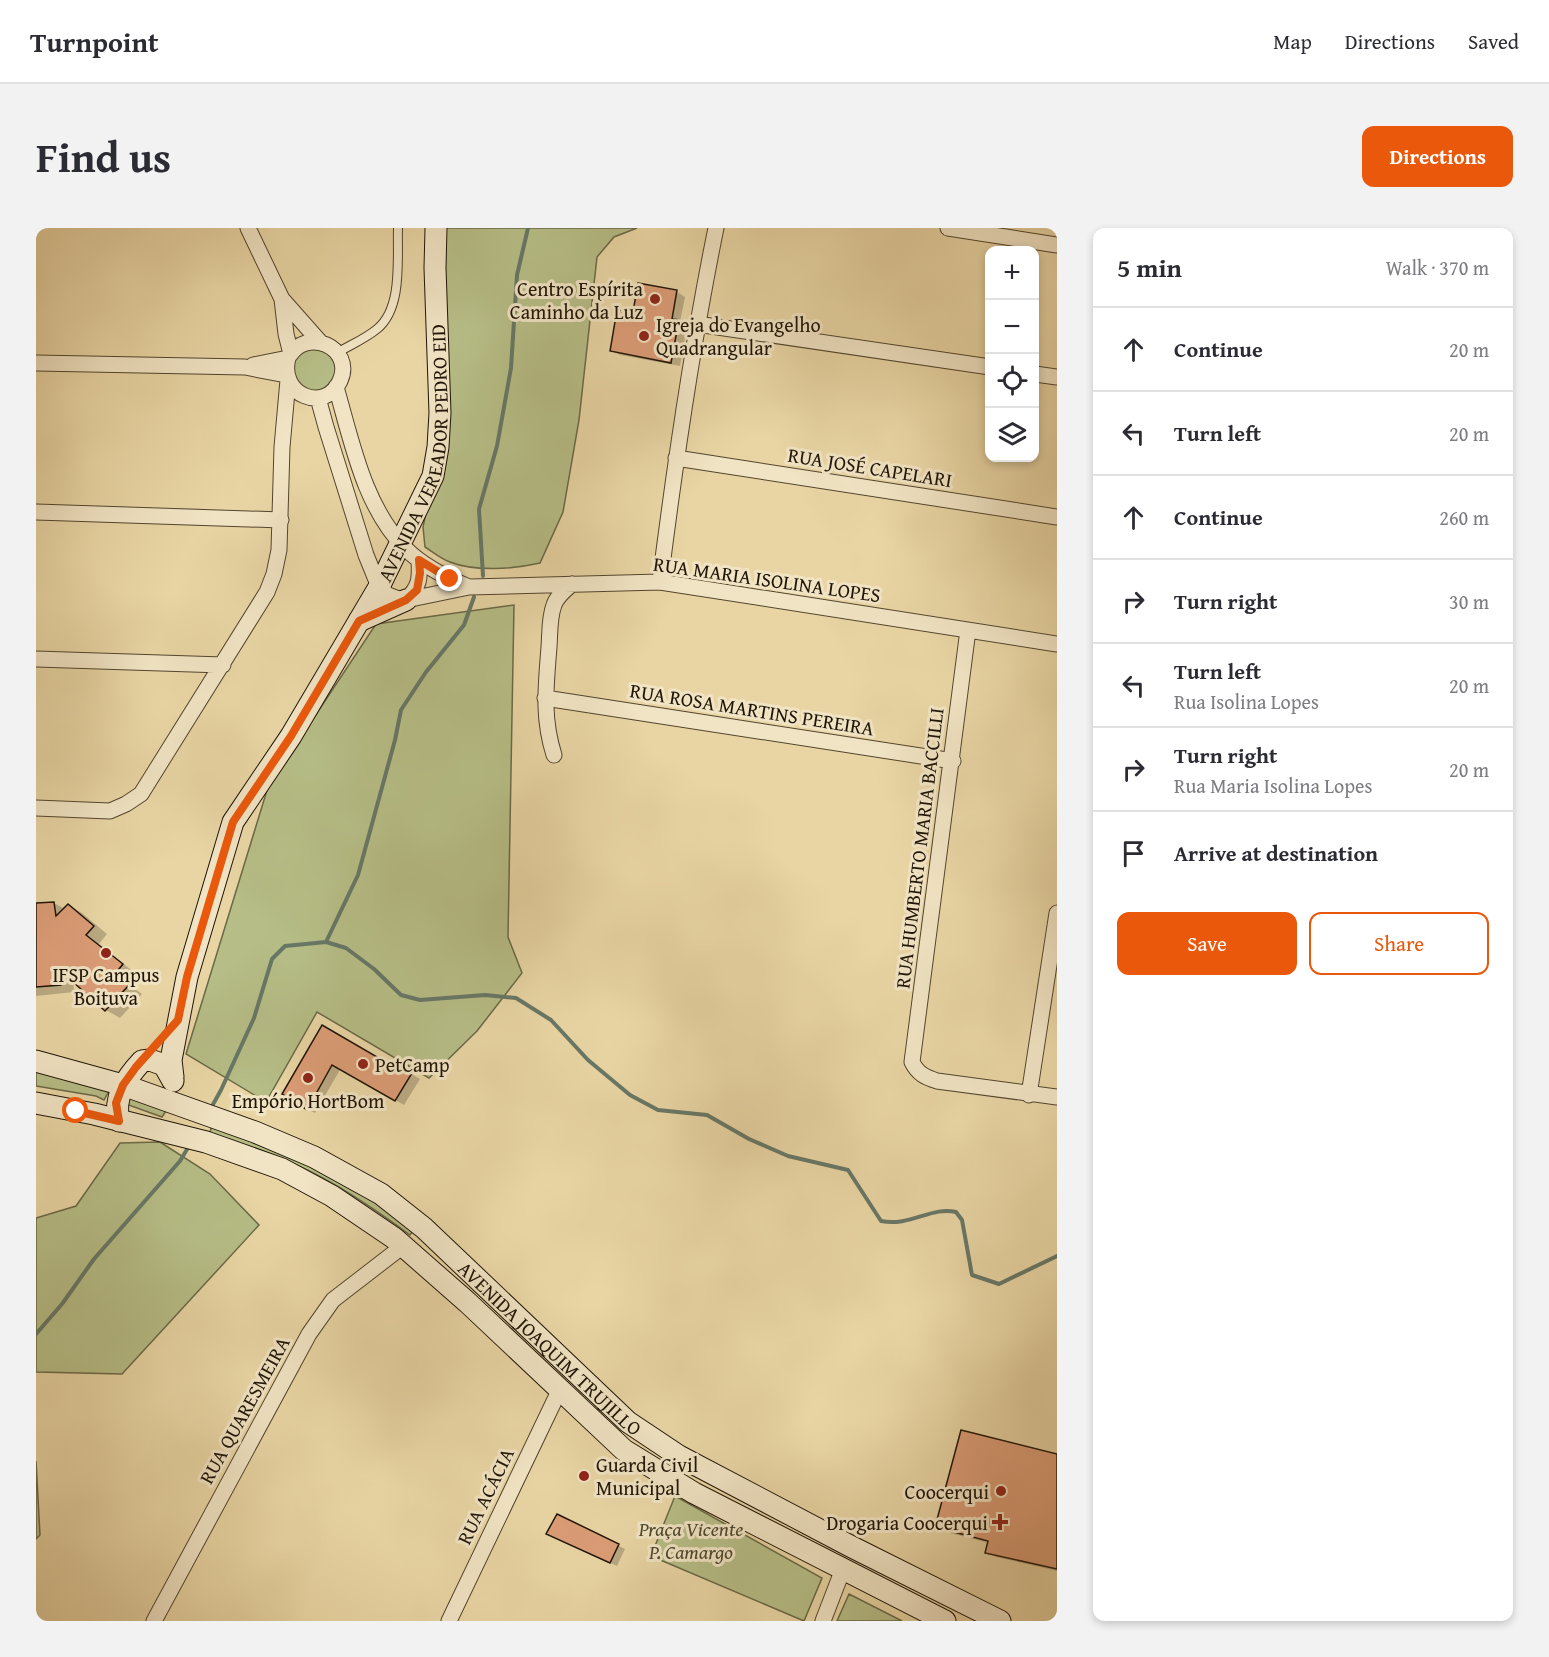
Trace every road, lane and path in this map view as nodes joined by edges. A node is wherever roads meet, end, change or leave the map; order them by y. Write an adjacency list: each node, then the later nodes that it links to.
1 (248, 228): 7 (street)
2 (398, 228): 10 (lane)
3 (436, 228): 28 (main road, AVENIDA VEREADOR PEDRO EID)
4 (716, 228): 8 (street)
5 (948, 228): 6 (street)
6 (1057, 245)
7 (282, 299): 9 (street); 11 (street)
8 (697, 324): 13 (street); 22 (street)
9 (320, 342): 10 (street); 11 (street)
10 (337, 353): 18 (street)
11 (290, 356): 14 (street); 16 (street)
12 (36, 363): 14 (street)
13 (985, 366)
14 (245, 367): 16 (street)
15 (1039, 375): 17 (street)
16 (287, 377): 19 (street); 21 (street)
17 (1057, 377)
18 (336, 387): 20 (street); 23 (street, RUA MARIA ISOLINA LOPES)
19 (303, 395): 20 (street); 21 (street)
20 (318, 398): 24 (street)
21 (283, 425): 27 (street)
22 (676, 458): 26 (street, RUA JOSÉ CAPELARI); 30 (street)
23 (361, 470): 24 (street); 28 (street, RUA MARIA ISOLINA LOPES)
24 (341, 477): 32 (street)
25 (36, 512): 27 (street)
26 (1057, 517)
27 (281, 520): 39 (street)
28 (402, 544): 29 (street, RUA MARIA ISOLINA LOPES); 32 (main road, AVENIDA VEREADOR PEDRO EID)
29 (419, 560): 33 (street, RUA MARIA ISOLINA LOPES); 34 (street)
30 (660, 582): 31 (street, RUA MARIA ISOLINA LOPES); 36 (street, RUA MARIA ISOLINA LOPES)
31 (572, 584): 33 (street, RUA MARIA ISOLINA LOPES); 40 (street)
32 (380, 587): 34 (street); 35 (main road, AVENIDA VEREADOR PEDRO EID)
33 (469, 587): 34 (street, RUA MARIA ISOLINA LOPES)
34 (406, 600): 35 (main road)
35 (359, 621): 45 (main road, AVENIDA VEREADOR PEDRO EID)
36 (968, 630): 37 (street, RUA MARIA ISOLINA LOPES); 42 (street, RUA HUMBERTO MARIA BACCILLI)
37 (1057, 644)
38 (36, 659): 39 (street)
39 (223, 665): 43 (street)
40 (545, 698): 41 (street); 42 (street, RUA ROSA MARTINS PEREIRA)
41 (554, 755)
42 (953, 761): 50 (street, RUA HUMBERTO MARIA BACCILLI)
43 (36, 808)
44 (1057, 913): 50 (street)
45 (178, 1020): 47 (main road, AVENIDA VEREADOR PEDRO EID); 48 (main road, AVENIDA VEREADOR PEDRO EID)
46 (36, 1061): 49 (main road, AVENIDA JOAQUIM TRUJILLO)
47 (142, 1061): 48 (main road); 49 (main road, AVENIDA VEREADOR PEDRO EID)
48 (173, 1077): 53 (main road, AVENIDA VEREADOR PEDRO EID)
49 (123, 1085): 53 (main road, AVENIDA JOAQUIM TRUJILLO); 54 (main road)
50 (1029, 1095): 51 (street)
51 (1057, 1097)
52 (36, 1103): 54 (main road, AVENIDA JOAQUIM TRUJILLO)
53 (179, 1105): 55 (main road); 63 (main road, AVENIDA JOAQUIM TRUJILLO)
54 (119, 1121): 55 (main road, AVENIDA JOAQUIM TRUJILLO)
55 (166, 1132): 56 (main road, AVENIDA JOAQUIM TRUJILLO)
56 (403, 1246): 57 (main road, AVENIDA JOAQUIM TRUJILLO); 59 (street, RUA QUARESMEIRA)
57 (560, 1389): 58 (main road, AVENIDA JOAQUIM TRUJILLO); 60 (street, RUA ACÁCIA)
58 (843, 1569): 61 (street); 62 (main road, AVENIDA JOAQUIM TRUJILLO)
59 (154, 1621)
60 (449, 1621)
61 (823, 1621)
62 (945, 1621)
63 (1000, 1621)

